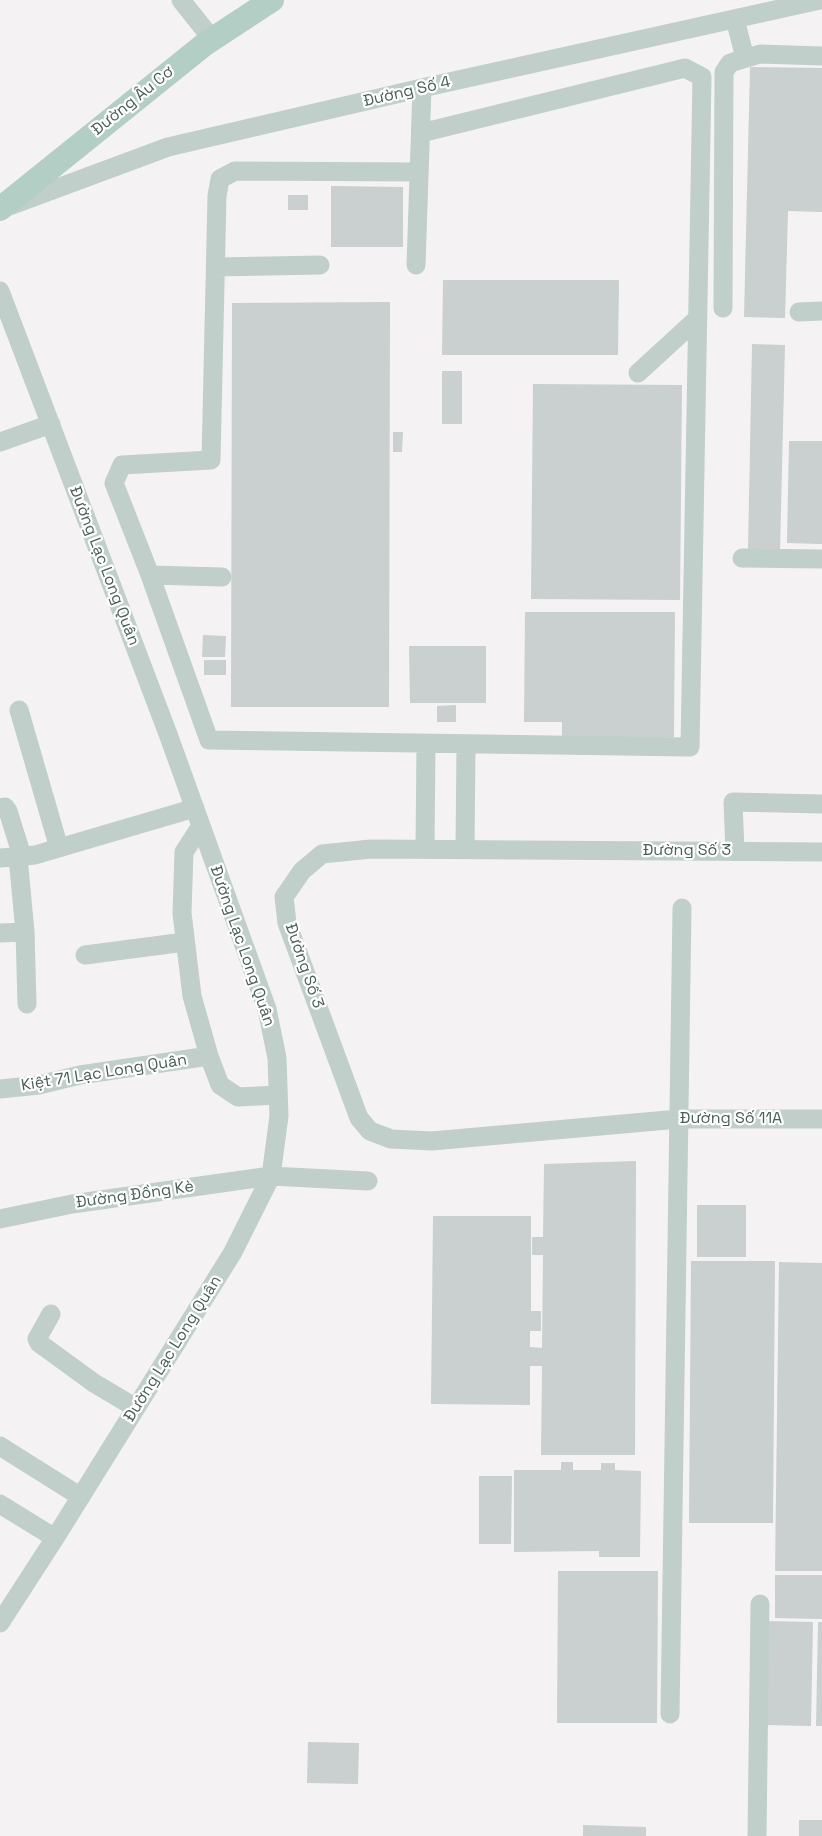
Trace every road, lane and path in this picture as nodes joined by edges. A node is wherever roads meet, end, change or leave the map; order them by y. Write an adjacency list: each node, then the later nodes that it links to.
1 (181, 0): 5 (street)
2 (272, 0): 5 (main road, Đường Âu Cơ)
3 (820, 0): 4 (street, Đường Số 4)
4 (736, 19): 7 (street); 8 (street, Đường Số 4)
5 (212, 39): 11 (main road, Đường Âu Cơ)
6 (822, 56): 7 (street)
7 (745, 58): 16 (street)
8 (422, 88): 9 (street); 11 (street, Đường Số 4)
9 (420, 134): 10 (street); 19 (street)
10 (419, 172): 13 (street); 14 (street)
11 (0, 209)
12 (320, 265): 14 (street)
13 (416, 265)
14 (216, 267): 25 (street)
15 (0, 291): 21 (street, Đường Lạc Long Quân)
16 (723, 308)
17 (822, 310): 18 (street)
18 (799, 312)
19 (698, 318): 20 (street); 29 (street)
20 (638, 373)
21 (51, 424): 22 (street); 32 (street, Đường Lạc Long Quân)
22 (0, 442)
23 (742, 558): 24 (street)
24 (822, 559)
25 (150, 575): 26 (street); 28 (street)
26 (222, 577)
27 (19, 710): 34 (street)
28 (426, 744): 29 (street); 35 (street)
29 (466, 745): 36 (street)
30 (822, 804): 37 (street)
31 (0, 808): 39 (street)
32 (195, 808): 33 (street, Đường Lạc Long Quân); 34 (street)
33 (201, 826): 43 (street, Kiệt 71 Lạc Long Quân); 48 (street, Đường Lạc Long Quân)
34 (60, 848): 39 (street)
35 (425, 848): 36 (street, Đường Số 3); 51 (street, Đường Số 3)
36 (465, 849): 37 (street, Đường Số 3)
37 (735, 851): 38 (street, Đường Số 3)
38 (822, 852)
39 (13, 857): 41 (street)
40 (682, 908): 49 (street)
41 (25, 932): 42 (street); 45 (street)
42 (0, 933)
43 (185, 942): 44 (street); 46 (street, Kiệt 71 Lạc Long Quân)
44 (86, 955)
45 (27, 1004)
46 (209, 1056): 47 (street, Kiệt 71 Lạc Long Quân); 48 (street, Kiệt 71 Lạc Long Quân)
47 (0, 1089)
48 (278, 1095): 52 (street, Đường Lạc Long Quân)
49 (679, 1119): 50 (street, Đường Số 11A); 51 (street, Đường Số 11A); 63 (street)
50 (822, 1119)
51 (640, 1122)
52 (271, 1176): 53 (street, Đường Đồng Kè); 54 (street, Đường Đồng Kè); 56 (street, Đường Lạc Long Quân)
53 (368, 1181)
54 (0, 1219)
55 (51, 1314): 56 (street)
56 (136, 1408): 58 (street, Đường Lạc Long Quân)
57 (0, 1446): 58 (street)
58 (81, 1497): 60 (street, Đường Lạc Long Quân)
59 (0, 1504): 60 (street)
60 (55, 1538): 62 (street, Đường Lạc Long Quân)
61 (760, 1604): 64 (street)
62 (0, 1623)
63 (670, 1714)
64 (756, 1836)

